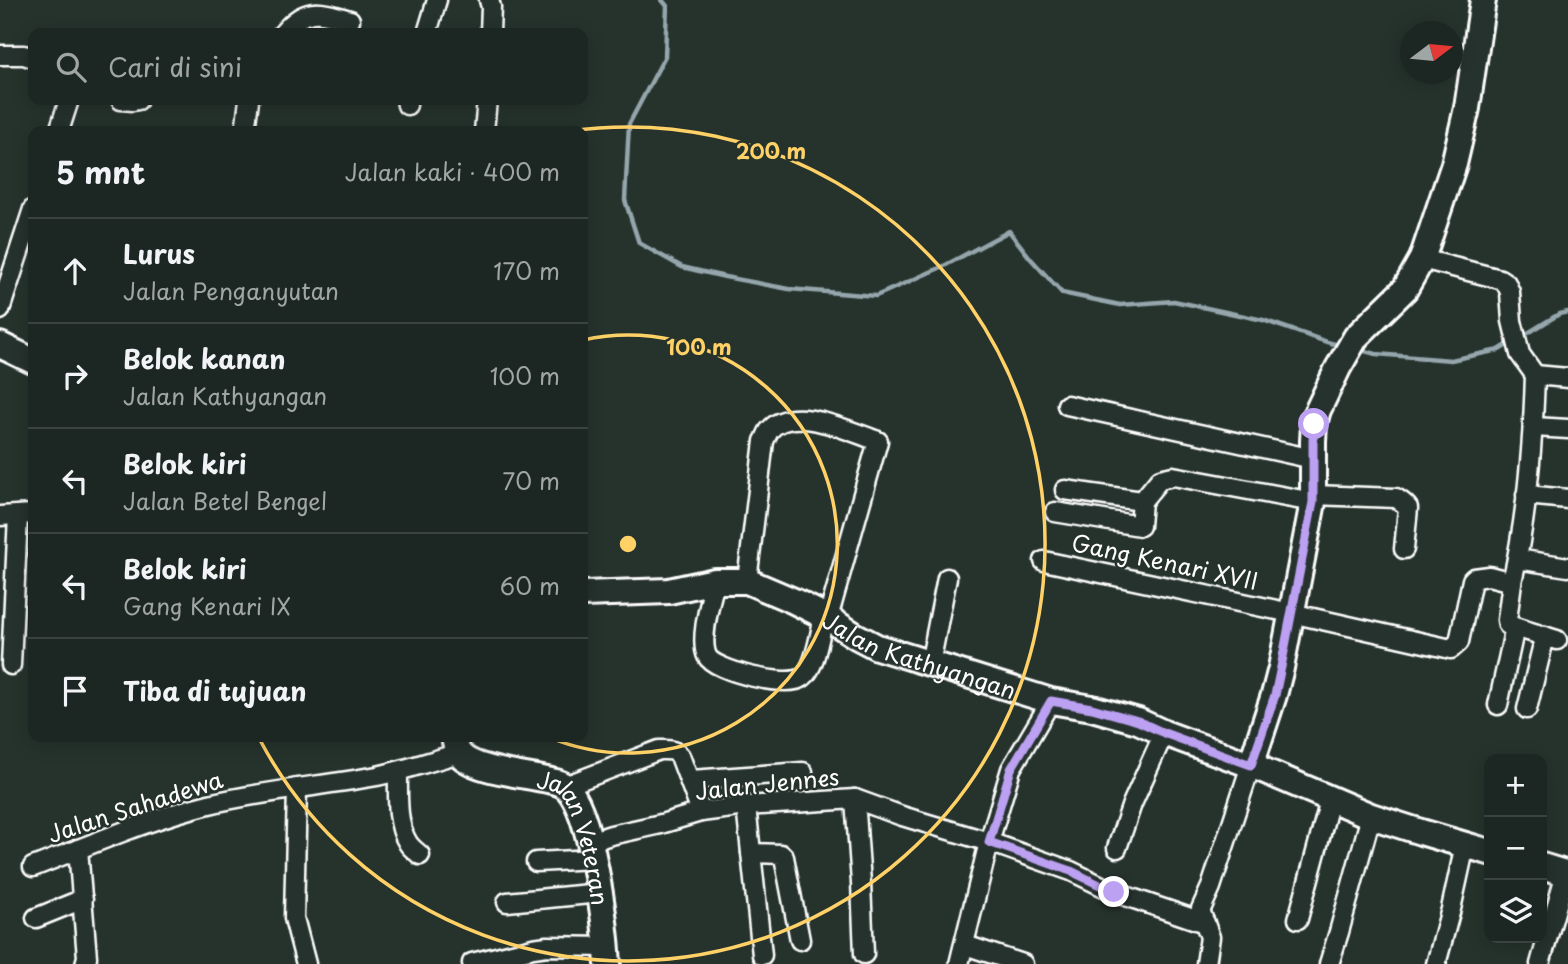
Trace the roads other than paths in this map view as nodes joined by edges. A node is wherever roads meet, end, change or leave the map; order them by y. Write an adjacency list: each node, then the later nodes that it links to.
1 (437, 0): 6 (street)
2 (489, 0): 7 (street)
3 (1483, 0): 17 (street)
4 (350, 20): 5 (street)
5 (287, 28)
6 (429, 28)
7 (490, 28)
8 (0, 55): 9 (street)
9 (28, 56)
10 (67, 105): 13 (street)
11 (248, 105): 14 (street)
12 (487, 105): 15 (street)
13 (61, 126)
14 (246, 126)
15 (484, 126)
16 (28, 224): 18 (street)
17 (1422, 259): 21 (street); 26 (street)
18 (0, 310)
19 (0, 345): 20 (street)
20 (28, 359)
21 (1535, 376): 22 (street); 24 (street)
22 (1568, 378)
23 (1067, 405): 26 (street)
24 (1534, 427): 25 (street); 28 (street)
25 (1568, 429)
26 (1313, 459): 29 (street)
27 (1065, 490): 31 (street)
28 (1526, 495): 30 (street); 36 (street)
29 (1313, 498): 31 (street); 35 (street); 44 (street)
30 (1568, 499)
31 (1142, 501): 32 (street)
32 (1055, 512)
33 (26, 514): 34 (street); 48 (street)
34 (0, 516)
35 (1404, 549)
36 (1517, 559): 38 (street); 42 (street)
37 (1044, 561): 44 (street, Gang Kenari XVII)
38 (1568, 568)
39 (947, 578): 47 (street)
40 (715, 581): 41 (street, Jalan Kathyangan); 43 (street, Jalan Kathyangan); 45 (street)
41 (747, 581): 45 (street, Jalan Kathyangan); 45 (street)
42 (1512, 582): 44 (street, Gang Kenari XVII); 46 (street)
43 (588, 594)
44 (1291, 613): 54 (street)
45 (826, 617): 47 (street, Jalan Kathyangan)
46 (1515, 627): 50 (street); 51 (street)
47 (930, 664): 49 (street, Jalan Kathyangan)
48 (11, 665)
49 (1051, 701): 52 (street, Jalan Kathyangan); 65 (street)
50 (1498, 705)
51 (1527, 709)
52 (1164, 733): 54 (street, Jalan Kathyangan); 67 (street)
53 (456, 745): 55 (street, Jalan Sahadewa); 58 (street, Jalan Veteran)
54 (1251, 765): 61 (street, Jalan Kathyangan); 82 (street)
55 (398, 771): 59 (street, Jalan Sahadewa); 72 (street)
56 (803, 772): 57 (street)
57 (691, 780): 58 (street); 63 (street)
58 (565, 786): 69 (street, Jalan Veteran)
59 (297, 788): 68 (street, Jalan Sahadewa); 90 (street)
60 (855, 799): 62 (street, Jalan Jennes); 65 (street, Jalan Jennes); 85 (street)
61 (1330, 800): 64 (street, Jalan Kathyangan); 81 (street)
62 (746, 806): 63 (street, Jalan Jennes); 71 (street)
63 (701, 812): 69 (street, Jalan Jennes)
64 (1371, 816): 66 (street, Jalan Kathyangan); 94 (street)
65 (989, 842): 82 (street, Jalan Jennes); 84 (street)
66 (1465, 845): 70 (street, Jalan Kathyangan); 95 (street)
67 (1116, 848)
68 (78, 849): 74 (street, Jalan Sahadewa); 78 (street)
69 (591, 851): 73 (street, Jalan Jennes); 77 (street, Jalan Veteran)
70 (1484, 851)
71 (751, 853): 83 (street); 87 (street)
72 (420, 855)
73 (537, 862)
74 (33, 867)
75 (1547, 868): 76 (street)
76 (1567, 874): 96 (street)
77 (600, 893): 79 (street); 86 (street, Jalan Veteran)
78 (83, 899): 80 (street); 89 (street)
79 (507, 902)
80 (36, 918)
81 (1298, 919)
82 (1205, 923): 93 (street)
83 (800, 940)
84 (965, 946): 91 (street); 92 (street)
85 (864, 954)
86 (608, 955): 88 (street)
87 (762, 955)
88 (472, 963)
89 (85, 964)
90 (306, 964)
91 (960, 964)
92 (1023, 964)
93 (1206, 964)
94 (1329, 964)
95 (1436, 964)
96 (1540, 964)

